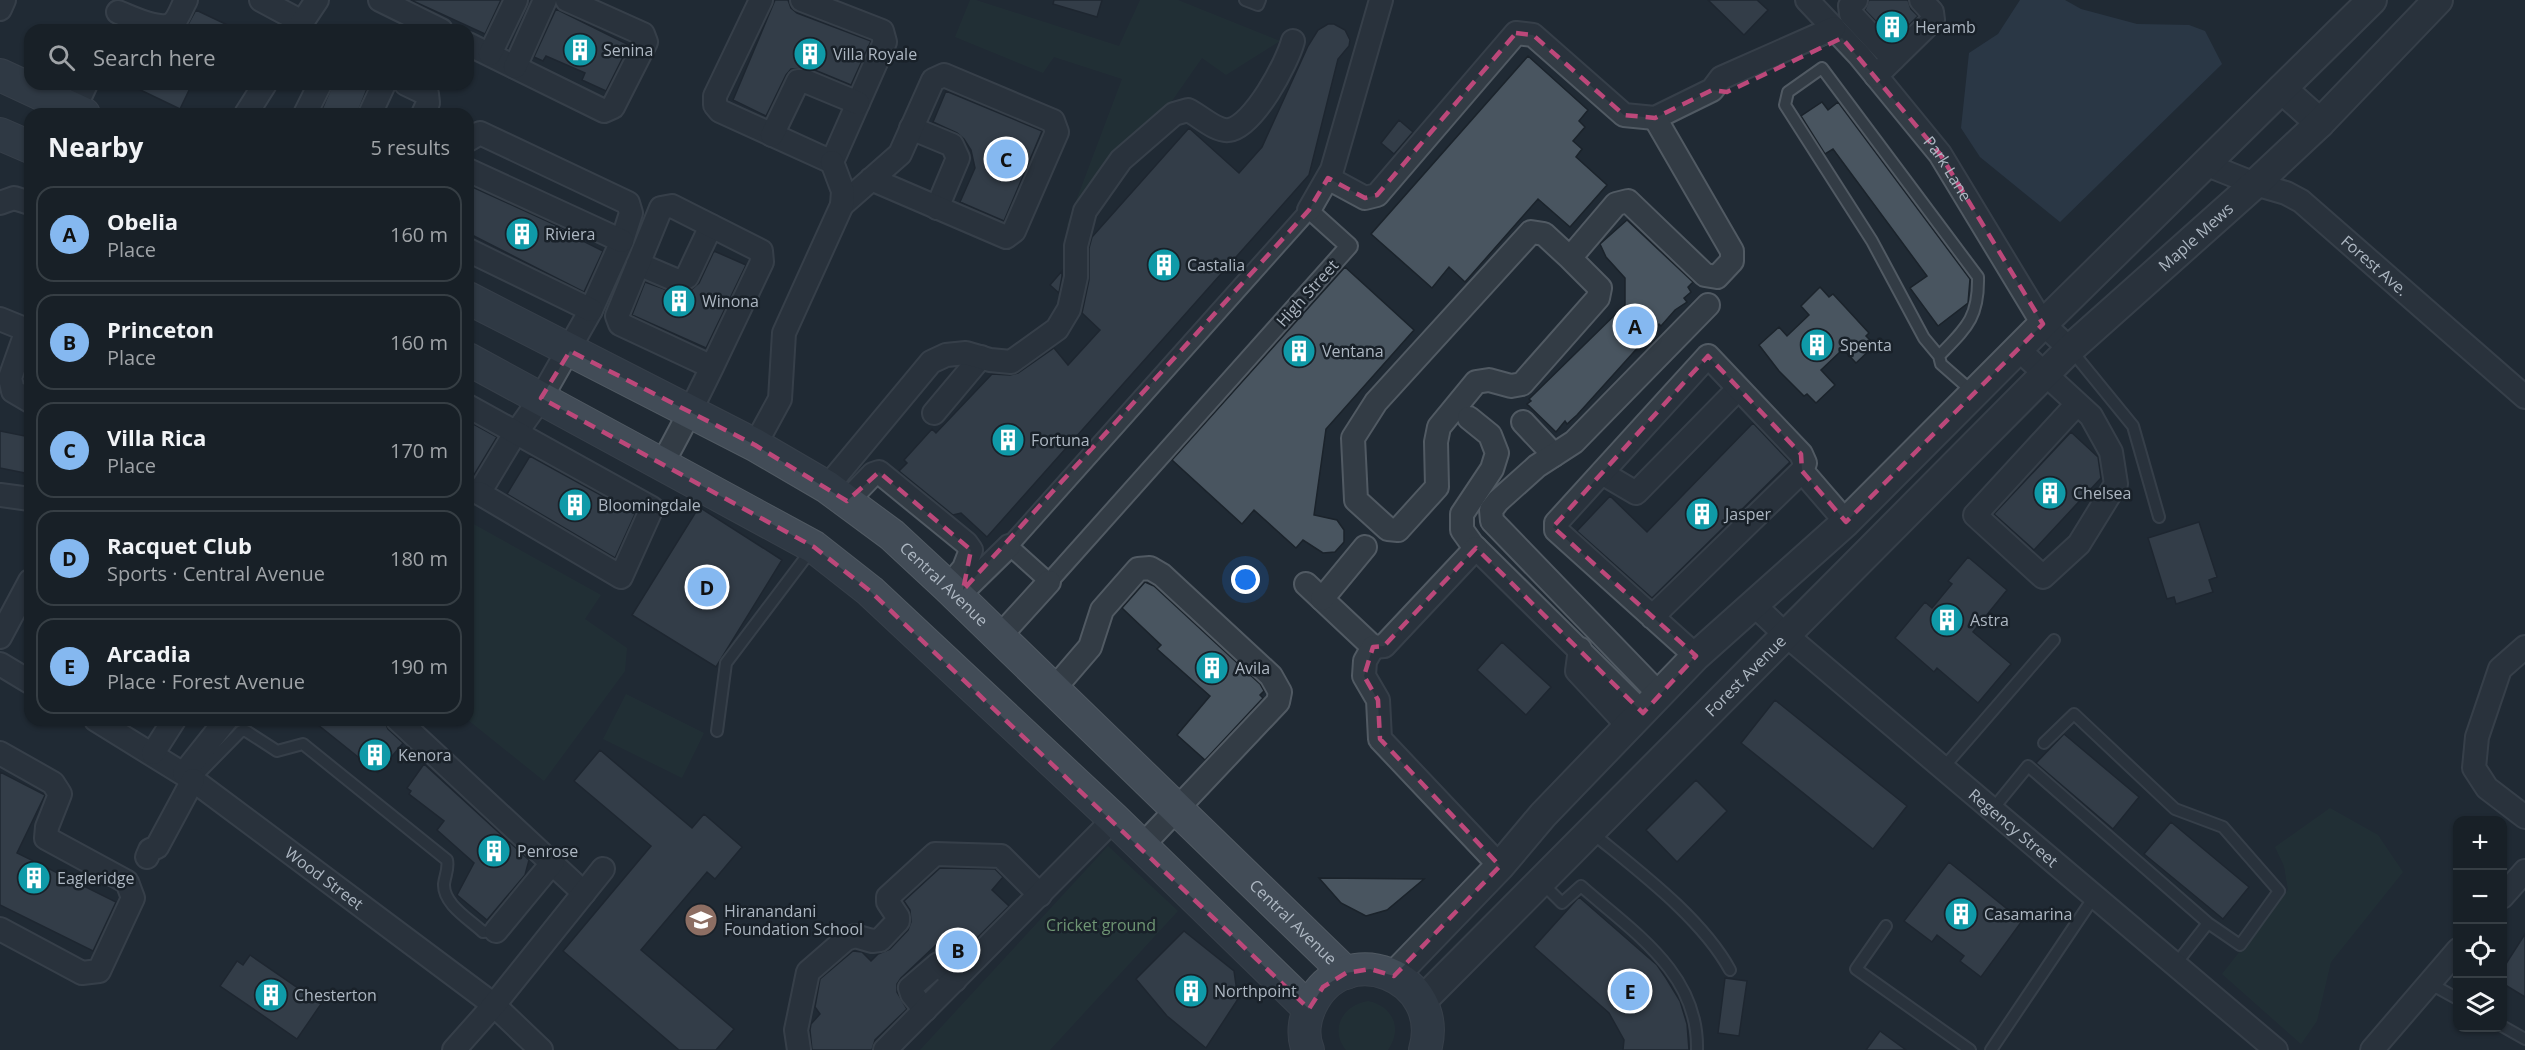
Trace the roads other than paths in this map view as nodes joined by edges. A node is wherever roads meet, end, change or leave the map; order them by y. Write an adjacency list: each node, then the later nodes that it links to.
1 (4, 0): 19 (street)
2 (186, 0): 22 (street)
3 (261, 0): 23 (street)
4 (317, 0): 24 (street)
5 (380, 0): 25 (street)
6 (516, 0): 29 (street)
7 (545, 0): 31 (street)
8 (567, 0): 31 (street)
9 (761, 0): 51 (street)
10 (802, 0): 42 (street)
11 (1245, 0): 12 (lane)
12 (1260, 0)
13 (1381, 0): 57 (street)
14 (1807, 0): 26 (street, Park Lane)
15 (1856, 0): 30 (street)
16 (1921, 0): 30 (street)
17 (2372, 0): 35 (street)
18 (2438, 0): 48 (street, Maple Mews)
19 (0, 9)
20 (117, 14): 21 (street)
21 (149, 24)
22 (171, 24)
23 (297, 24)
24 (301, 24)
25 (429, 24)
26 (1838, 33): 33 (street, Park Lane); 47 (street)
27 (1293, 41): 81 (street)
28 (474, 47): 29 (street)
29 (490, 54): 31 (street)
30 (1893, 59): 33 (street)
31 (515, 67)
32 (0, 75): 34 (main road)
33 (1876, 76): 74 (street, Park Lane)
34 (24, 83)
35 (2282, 89): 48 (street); 55 (street)
36 (43, 90): 41 (main road)
37 (261, 90): 43 (street)
38 (317, 90): 44 (street)
39 (381, 90): 45 (street)
40 (419, 90): 46 (street)
41 (81, 103)
42 (858, 103): 51 (street); 54 (street)
43 (250, 108)
44 (308, 108)
45 (373, 108)
46 (427, 108)
47 (1655, 118): 57 (street); 68 (street)
48 (2319, 123): 59 (street, Maple Mews)
49 (911, 128): 58 (street); 63 (street); 63 (street)
50 (0, 135): 53 (main road)
51 (772, 135): 54 (street)
52 (474, 136): 66 (street)
53 (24, 145)
54 (832, 162): 62 (street)
55 (2205, 164): 59 (street, Forest Ave.); 74 (street)
56 (474, 173): 66 (street)
57 (1328, 178): 64 (street)
58 (871, 179): 62 (street); 63 (street)
59 (2255, 184): 78 (street, Maple Mews); 87 (street, Forest Ave.)
60 (24, 201): 61 (street)
61 (0, 203)
62 (842, 204): 97 (street)
63 (937, 208)
64 (1309, 210): 110 (street); 114 (street, High Street)
65 (711, 226): 69 (street); 69 (street); 83 (street)
66 (622, 241): 72 (street)
67 (474, 252): 72 (street)
68 (1570, 258): 68 (street)
69 (638, 264): 83 (street)
70 (474, 301): 79 (main road, Central Avenue)
71 (1708, 305): 98 (street)
72 (591, 310): 79 (street)
73 (0, 319): 75 (street)
74 (2043, 324): 77 (street); 78 (street, Park Lane)
75 (24, 326)
76 (24, 338): 88 (street)
77 (2018, 349): 84 (street); 86 (street)
78 (2070, 350): 84 (street, Forest Avenue); 108 (lane)
79 (570, 351): 89 (street); 92 (main road, Central Avenue)
80 (1939, 356): 80 (lane); 86 (lane)
81 (981, 357): 93 (street); 105 (street)
82 (474, 362): 89 (main road)
83 (712, 367): 92 (street)
84 (2044, 376): 90 (street); 103 (street, Forest Avenue)
85 (1738, 389): 101 (street); 102 (street); 102 (street)
86 (1974, 393): 99 (street)
87 (2525, 397)
88 (24, 398)
89 (541, 398): 96 (street); 100 (main road)
90 (2077, 404): 90 (street)
91 (474, 409): 96 (street)
92 (691, 412): 97 (main road, Central Avenue); 100 (street)
93 (934, 413)
94 (1469, 417): 113 (street)
95 (1523, 422): 98 (street)
96 (516, 432): 104 (street); 104 (street)
97 (755, 445): 105 (main road, Central Avenue)
98 (1554, 455): 129 (street)
99 (1906, 462): 103 (street); 109 (street)
100 (662, 465): 111 (main road)
101 (1802, 471): 109 (street); 118 (street)
102 (1602, 473): 118 (street)
103 (1931, 490): 119 (street, Forest Avenue)
104 (474, 491)
105 (837, 494): 115 (main road, Central Avenue); 115 (street)
106 (0, 495): 107 (street)
107 (24, 498)
108 (2159, 517)
109 (1846, 522): 117 (street)
110 (1009, 546): 114 (street); 115 (street)
111 (814, 547): 134 (lane); 143 (main road)
112 (1365, 547): 123 (street)
113 (1476, 548): 123 (street); 129 (street)
114 (1049, 582): 121 (street, High Street)
115 (953, 591): 121 (main road, Central Avenue)
116 (24, 592): 120 (street)
117 (1754, 604): 119 (street, Regency Street); 125 (street)
118 (1652, 617): 125 (street)
119 (1786, 635): 138 (street, Regency Street); 145 (street, Forest Avenue)
120 (0, 637)
121 (999, 637): 128 (main road, Central Avenue)
122 (2055, 640): 138 (lane)
123 (1373, 647): 149 (street)
124 (2525, 647): 142 (street)
125 (1696, 656): 129 (street)
126 (0, 664): 127 (street)
127 (24, 678)
128 (1053, 690): 144 (main road, Central Avenue); 144 (street)
129 (1644, 712): 141 (street)
130 (106, 726): 137 (street, Wood Street)
131 (170, 726): 137 (street)
132 (222, 726): 139 (street)
133 (405, 726): 148 (street)
134 (717, 731)
135 (2044, 743): 158 (lane)
136 (0, 753): 160 (street)
137 (153, 753): 139 (street, Wood Street)
138 (1943, 768): 140 (street, Regency Street)
139 (189, 776): 147 (street); 161 (lane); 170 (street, Wood Street)
140 (1992, 810): 157 (street, Regency Street); 158 (lane)
141 (1543, 815): 145 (street); 149 (street)
142 (2525, 817)
143 (1114, 819): 146 (main road); 156 (street)
144 (1188, 820): 146 (street); 150 (main road); 165 (main road, Central Avenue)
145 (1582, 840): 153 (street, Forest Avenue); 164 (lane)
146 (1142, 846): 150 (main road)
147 (153, 855)
148 (554, 862): 155 (street); 161 (street)
149 (1500, 866): 166 (street)
150 (1164, 868): 171 (main road)
151 (603, 869): 155 (street)
152 (2525, 871): 154 (street)
153 (1540, 882): 169 (street, Forest Avenue); 180 (lane)
154 (2507, 891)
155 (584, 893): 170 (street)
156 (1040, 895): 177 (street); 178 (street)
157 (2094, 897): 163 (street, Regency Street); 182 (lane)
158 (2208, 922): 163 (lane)
159 (1886, 926): 181 (lane)
160 (0, 929)
161 (496, 931)
162 (2453, 955): 167 (street)
163 (2175, 965): 183 (street, Regency Street)
164 (1730, 970)
165 (1346, 973): 166 (main road); 171 (main road)
166 (1394, 976): 169 (main road)
167 (2429, 982): 168 (lane); 184 (street)
168 (2453, 997)
169 (1421, 1002): 179 (main road)
170 (494, 1005): 175 (street); 176 (street, Wood Street)
171 (1309, 1009): 174 (main road)
172 (2507, 1029): 173 (lane)
173 (2525, 1039)
174 (1305, 1048)
175 (454, 1050)
176 (541, 1050)
177 (800, 1050)
178 (885, 1050)
179 (1425, 1050)
180 (1697, 1050)
181 (1970, 1050)
182 (1991, 1050)
183 (2276, 1050)
184 (2372, 1050)

